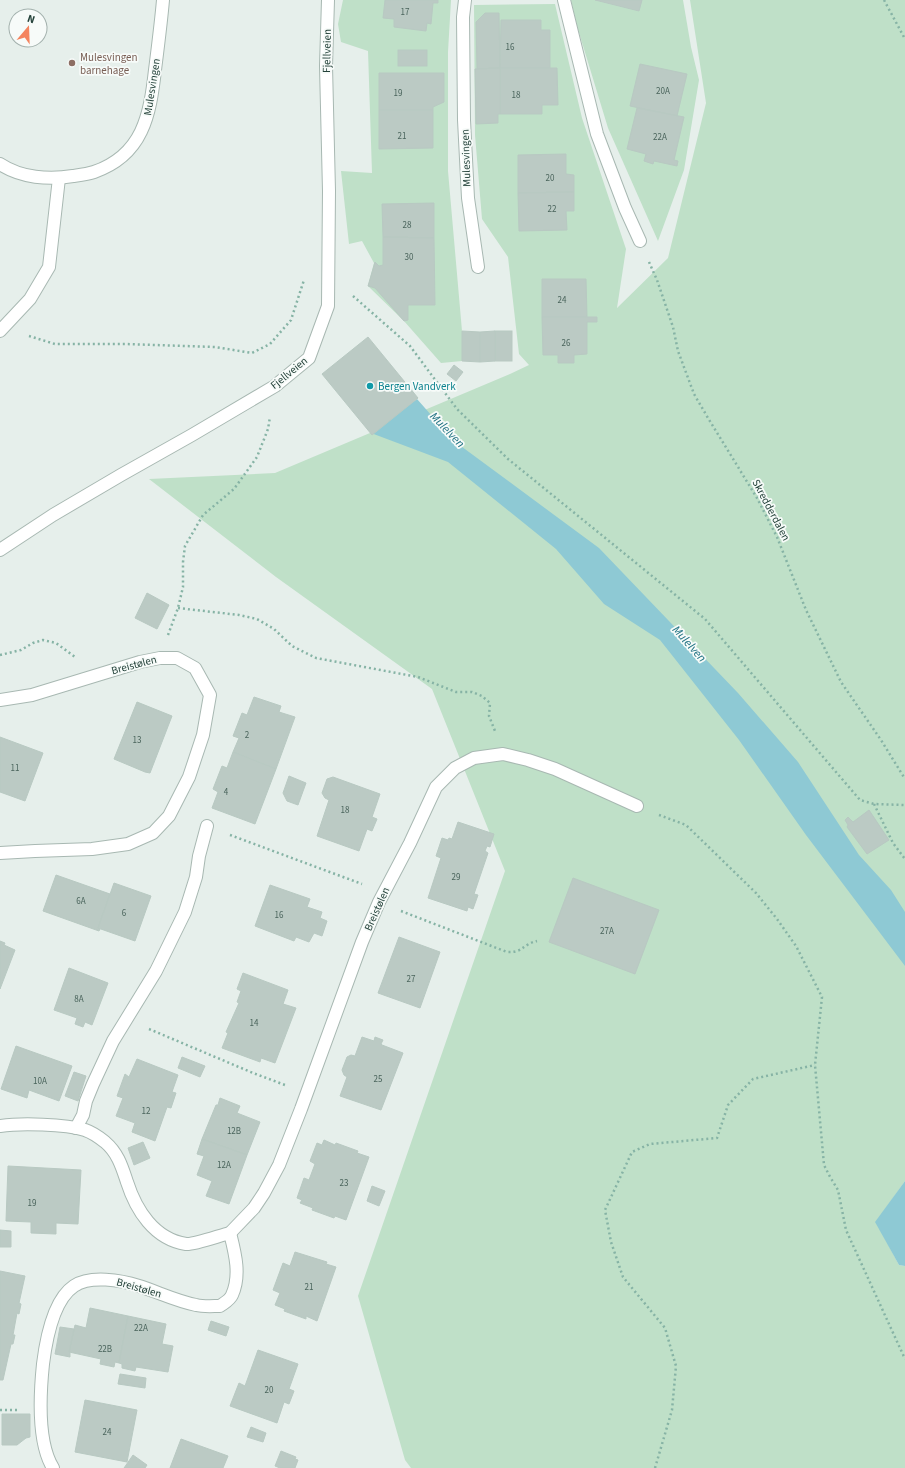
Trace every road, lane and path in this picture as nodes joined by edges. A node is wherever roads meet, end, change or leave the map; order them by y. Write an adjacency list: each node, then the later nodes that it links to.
1 (164, 0): 8 (street, Mulesvingen)
2 (328, 0): 10 (street, Fjellveien)
3 (465, 0): 11 (street, Mulesvingen)
4 (564, 0): 9 (street)
5 (884, 0): 6 (path)
6 (905, 39)
7 (0, 164): 8 (street, Mulesvingen)
8 (59, 178): 13 (street)
9 (640, 241): 22 (path, Skredderdalen)
10 (328, 256): 12 (street, Fjellveien); 13 (path)
11 (478, 267)
12 (328, 275): 14 (street, Fjellveien); 23 (path)
13 (1, 329)
14 (275, 386): 15 (street, Fjellveien); 16 (path)
15 (0, 550)
16 (178, 608): 19 (path); 21 (path)
17 (0, 655): 18 (path)
18 (78, 658)
19 (160, 658): 20 (street, Breistølen); 27 (street, Breistølen)
20 (0, 700)
21 (503, 754): 25 (street, Breistølen); 29 (street, Breistølen)
22 (905, 779)
23 (874, 804): 24 (path); 28 (path)
24 (905, 805)
25 (637, 806): 32 (path)
26 (207, 826): 29 (path); 35 (street)
27 (0, 853)
28 (905, 859)
29 (381, 897): 30 (path); 36 (street, Breistølen)
30 (537, 941)
31 (147, 1028): 33 (path)
32 (815, 1065): 37 (path); 39 (path)
33 (288, 1087)
34 (0, 1126): 35 (street)
35 (76, 1128): 36 (street)
36 (230, 1233): 38 (street, Breistølen)
37 (905, 1358)
38 (53, 1468)
39 (655, 1468)

